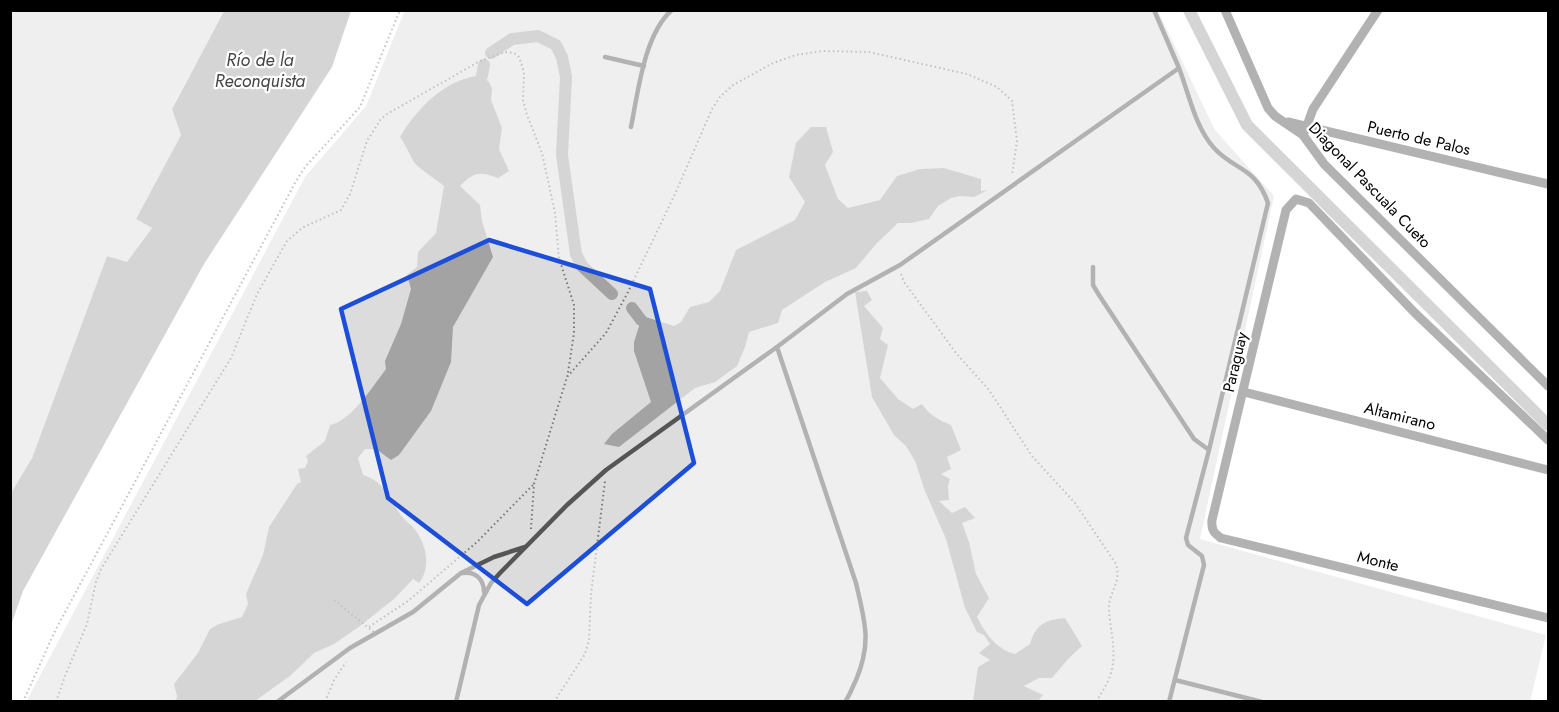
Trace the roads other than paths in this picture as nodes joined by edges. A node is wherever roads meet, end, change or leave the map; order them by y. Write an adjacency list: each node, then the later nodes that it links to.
1 (672, 10): 6 (lane)
2 (1154, 10): 7 (lane)
3 (1225, 10): 8 (street, Diagonal Pascuala Cueto)
4 (1378, 10): 10 (street)
5 (605, 57): 6 (lane)
6 (644, 66): 9 (lane)
7 (1179, 68): 13 (lane); 17 (lane)
8 (1283, 121): 10 (street, Puerto de Palos)
9 (630, 127)
10 (1305, 130): 11 (street, Puerto de Palos); 14 (street, Diagonal Pascuala Cueto)
11 (1548, 184)
12 (1093, 267): 17 (lane)
13 (777, 347): 20 (lane); 27 (lane)
14 (1548, 386)
15 (1244, 392): 16 (street, Paraguay); 18 (street, Altamirano); 19 (street, Paraguay)
16 (1548, 440)
17 (1209, 450): 24 (lane)
18 (1548, 470)
19 (1212, 520): 23 (street, Monte)
20 (525, 547): 21 (lane); 22 (lane)
21 (460, 573): 22 (lane); 25 (lane)
22 (484, 593): 26 (lane)
23 (1548, 618)
24 (1175, 680): 28 (lane); 29 (lane)
25 (277, 702)
26 (456, 702)
27 (845, 702)
28 (1170, 702)
29 (1262, 702)

